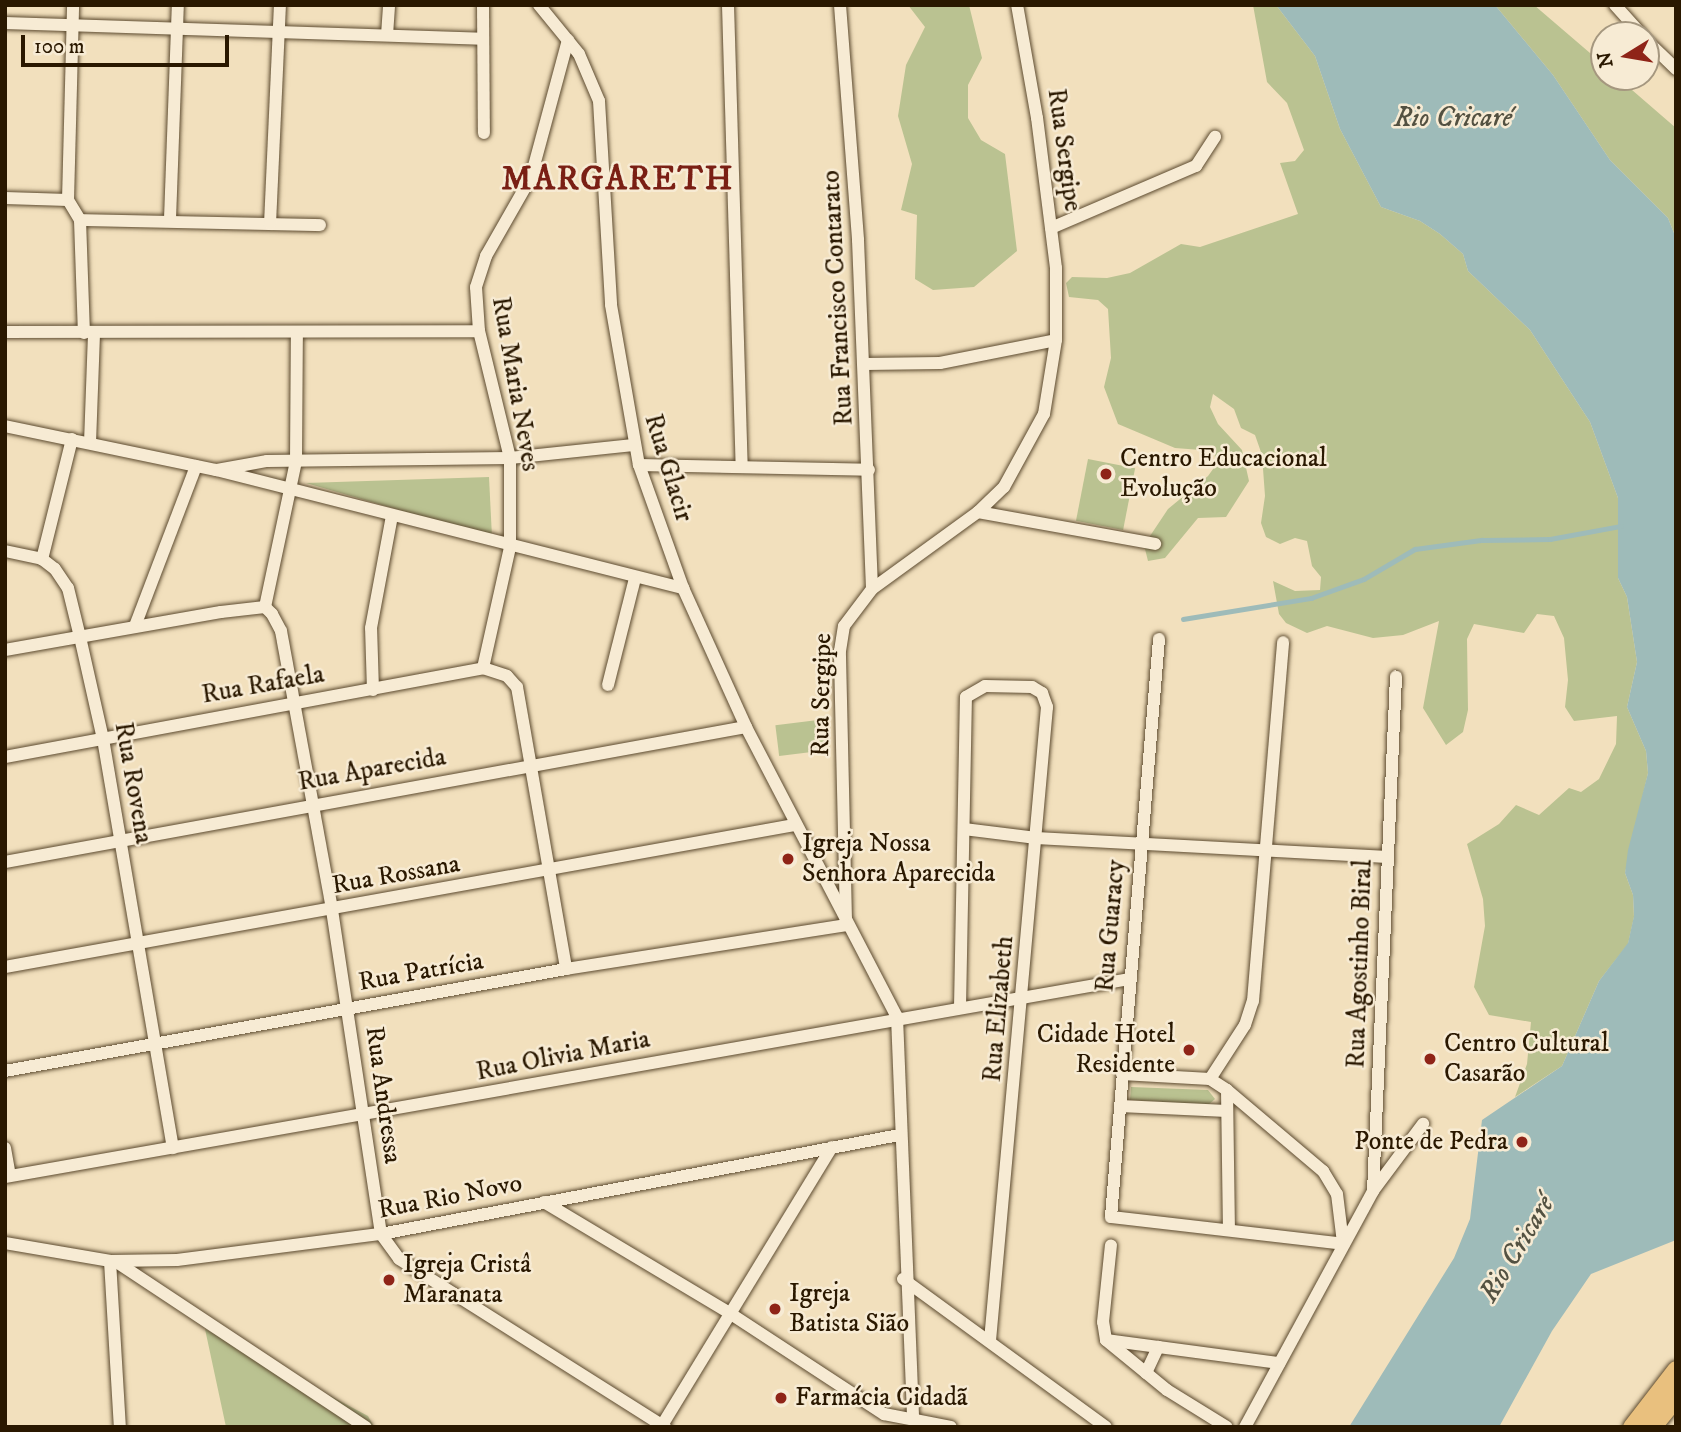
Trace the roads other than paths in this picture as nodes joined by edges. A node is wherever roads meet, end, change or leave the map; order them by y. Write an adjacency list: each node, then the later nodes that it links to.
1 (73, 5): 13 (street)
2 (178, 5): 14 (street)
3 (280, 5): 15 (street)
4 (389, 5): 16 (street)
5 (483, 5): 17 (street)
6 (539, 5): 18 (street, Rua Glacir)
7 (728, 5): 44 (street)
8 (839, 5): 35 (street, Rua Francisco Contarato)
9 (1017, 5): 29 (street, Rua Sergipe)
10 (1615, 5): 11 (street)
11 (1629, 21)
12 (5, 23): 13 (street)
13 (72, 26): 14 (street); 24 (street)
14 (177, 30): 15 (street); 25 (street)
15 (279, 32): 16 (street); 27 (street)
16 (387, 35): 17 (street)
17 (482, 39): 21 (street)
18 (568, 40): 30 (street, Rua Maria Neves); 39 (street, Rua Glacir)
19 (1660, 54): 20 (street)
20 (1676, 69)
21 (484, 134)
22 (1215, 137): 29 (street)
23 (5, 198): 24 (street)
24 (68, 200): 26 (street)
25 (170, 219): 26 (street); 27 (street)
26 (80, 220): 32 (street)
27 (270, 224): 28 (street)
28 (320, 225)
29 (1051, 228): 34 (street, Rua Sergipe)
30 (479, 331): 33 (street); 40 (street, Rua Maria Neves)
31 (5, 332): 32 (street)
32 (89, 333): 33 (street); 38 (street)
33 (297, 333): 41 (street)
34 (1056, 340): 35 (street); 48 (street, Rua Sergipe)
35 (865, 364): 46 (street, Rua Francisco Contarato)
36 (5, 426): 37 (street)
37 (72, 439): 38 (street); 53 (street)
38 (90, 443): 43 (street)
39 (633, 445): 40 (street); 42 (street, Rua Glacir)
40 (510, 458): 41 (street); 51 (street, Rua Maria Neves)
41 (296, 461): 45 (street); 47 (street)
42 (639, 465): 44 (street); 55 (street, Rua Glacir)
43 (196, 466): 45 (street); 58 (street)
44 (741, 467): 46 (street)
45 (216, 470): 47 (street)
46 (869, 470): 56 (street, Rua Francisco Contarato)
47 (291, 491): 49 (street); 57 (street)
48 (978, 512): 50 (street); 56 (street, Rua Sergipe)
49 (392, 516): 51 (street); 66 (street)
50 (1155, 544)
51 (510, 547): 54 (street); 63 (street, Rua Maria Neves)
52 (5, 551): 53 (street)
53 (42, 559): 59 (street, Rua Rovena)
54 (635, 578): 55 (street); 65 (street)
55 (683, 588): 68 (street, Rua Glacir)
56 (873, 590): 83 (street, Rua Sergipe)
57 (265, 607): 58 (street); 67 (street, Rua Andressa)
58 (135, 626): 59 (street)
59 (80, 636): 62 (street); 69 (street, Rua Rovena)
60 (1159, 639): 77 (street, Rua Guaracy)
61 (1283, 642): 78 (street)
62 (5, 650)
63 (483, 668): 66 (street, Rua Rafaela); 71 (street)
64 (1396, 677): 79 (street, Rua Agostinho Biral)
65 (608, 685)
66 (373, 690): 67 (street, Rua Rafaela)
67 (293, 701): 69 (street, Rua Rafaela); 72 (street, Rua Andressa)
68 (746, 727): 71 (street, Rua Aparecida); 73 (street, Rua Glacir)
69 (103, 739): 70 (street, Rua Rafaela); 76 (street, Rua Rovena)
70 (5, 757)
71 (528, 767): 72 (street, Rua Aparecida); 81 (street)
72 (311, 803): 76 (street, Rua Aparecida); 82 (street, Rua Andressa)
73 (794, 825): 81 (street, Rua Rossana); 83 (street, Rua Glacir)
74 (964, 830): 75 (street); 75 (street, Rua Elizabeth); 89 (street)
75 (1036, 838): 77 (street); 88 (street, Rua Elizabeth)
76 (119, 839): 80 (street, Rua Aparecida); 84 (street, Rua Rovena)
77 (1142, 844): 78 (street); 87 (street, Rua Guaracy)
78 (1265, 850): 79 (street); 95 (street)
79 (1387, 857): 106 (street, Rua Agostinho Biral)
80 (5, 862)
81 (547, 872): 82 (street, Rua Rossana); 86 (street)
82 (332, 910): 84 (street, Rua Rossana); 90 (street, Rua Andressa)
83 (846, 925): 86 (street, Rua Patrícia); 91 (street, Rua Sergipe)
84 (138, 943): 85 (street, Rua Rossana); 92 (street, Rua Rovena)
85 (5, 967)
86 (566, 969): 90 (street, Rua Patrícia)
87 (1129, 979): 88 (street, Rua Olivia Maria); 94 (street, Rua Guaracy)
88 (1024, 994): 89 (street, Rua Olivia Maria); 117 (street, Rua Elizabeth)
89 (960, 1007): 91 (street, Rua Olivia Maria)
90 (348, 1008): 92 (street, Rua Patrícia); 99 (street, Rua Andressa)
91 (897, 1017): 99 (street, Rua Olivia Maria); 101 (street, Rua Sergipe)
92 (156, 1046): 93 (street, Rua Patrícia); 104 (street, Rua Rovena)
93 (5, 1071)
94 (1122, 1074): 95 (street); 97 (street, Rua Guaracy)
95 (1210, 1079): 96 (street)
96 (1227, 1090): 98 (street); 111 (street)
97 (1119, 1106): 98 (street); 108 (street, Rua Guaracy)
98 (1227, 1111): 108 (street)
99 (362, 1117): 104 (street, Rua Olivia Maria); 109 (street, Rua Andressa)
100 (1423, 1125): 106 (street)
101 (899, 1135): 102 (street, Rua Rio Novo); 114 (street, Rua Sergipe)
102 (832, 1147): 107 (street, Rua Rio Novo); 115 (street)
103 (5, 1148): 105 (street)
104 (173, 1148): 105 (street, Rua Olivia Maria)
105 (8, 1176)
106 (1373, 1191): 111 (street, Rua Agostinho Biral)
107 (544, 1202): 109 (street, Rua Rio Novo); 115 (street)
108 (1229, 1230): 111 (street)
109 (381, 1234): 113 (street, Rua Rio Novo); 125 (street)
110 (5, 1243): 113 (street, Rua Rio Novo)
111 (1343, 1244): 119 (street, Rua Agostinho Biral)
112 (1111, 1245): 116 (street)
113 (112, 1261): 126 (street); 127 (street)
114 (904, 1279): 117 (street); 123 (street, Rua Sergipe)
115 (731, 1314): 122 (street); 125 (street)
116 (1106, 1339): 118 (street); 120 (street)
117 (990, 1341): 130 (street)
118 (1158, 1347): 119 (street); 120 (street)
119 (1279, 1363): 132 (street, Rua Agostinho Biral)
120 (1146, 1373): 131 (street)
121 (1672, 1393): 133 (main road); 134 (main road)
122 (884, 1414): 123 (street); 128 (street)
123 (912, 1420): 124 (street)
124 (930, 1425): 129 (street)
125 (662, 1426)
126 (120, 1427)
127 (366, 1427)
128 (875, 1427)
129 (951, 1427)
130 (1106, 1427)
131 (1227, 1427)
132 (1245, 1427)
133 (1632, 1427)
134 (1651, 1427)

